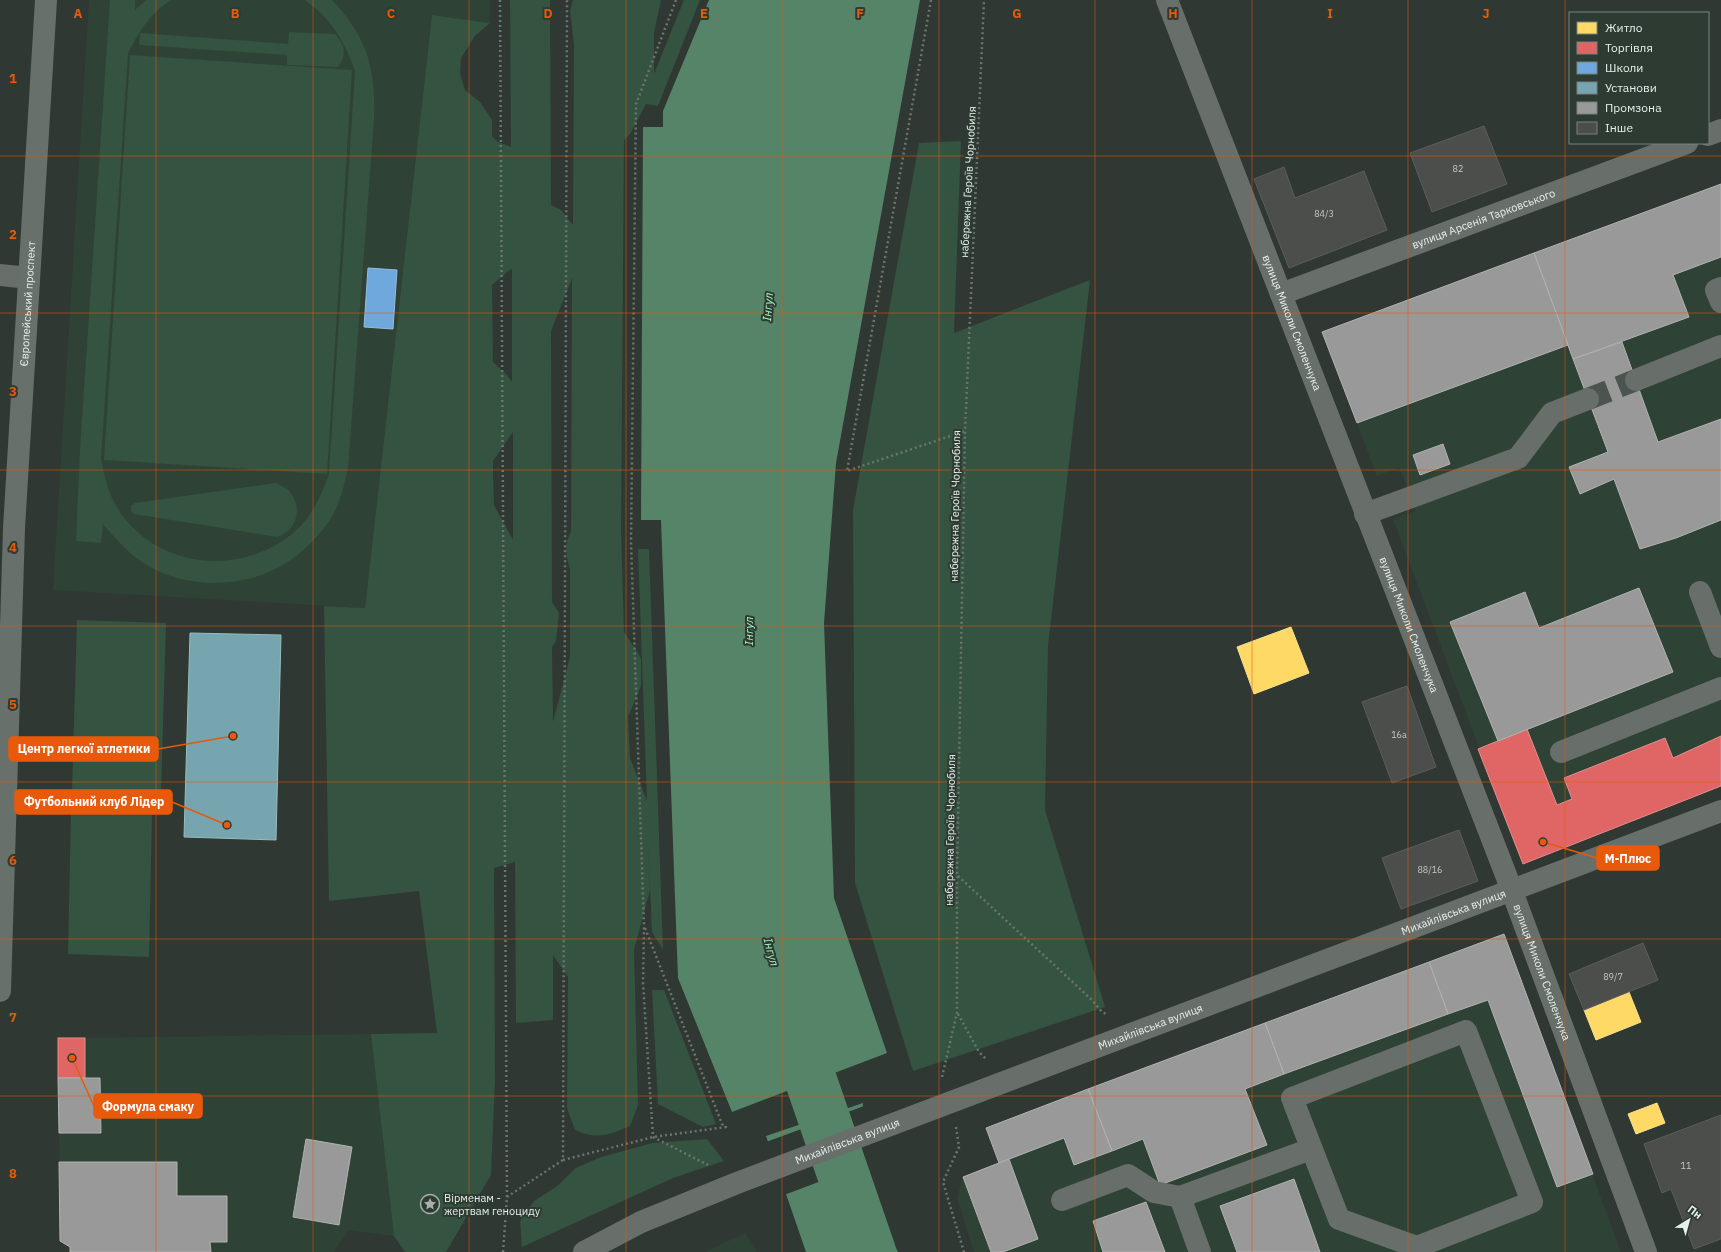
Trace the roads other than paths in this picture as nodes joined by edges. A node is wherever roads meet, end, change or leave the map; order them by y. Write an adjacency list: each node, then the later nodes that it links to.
1 (46, 0): 7 (main road, Європейський проспект)
2 (1167, 0): 9 (street, вулиця Миколи Смоленчука)
3 (1721, 130): 4 (street)
4 (1709, 135)
5 (1684, 144): 9 (street, вулиця Арсенія Тарковського)
6 (0, 275): 7 (street)
7 (29, 278): 21 (main road, Європейський проспект)
8 (1721, 288): 10 (street)
9 (1281, 294): 14 (street, вулиця Миколи Смоленчука)
10 (1721, 302)
11 (1721, 346): 12 (street)
12 (1636, 380)
13 (1588, 399): 14 (street)
14 (1365, 514): 20 (street, вулиця Миколи Смоленчука)
15 (1700, 592): 16 (street)
16 (1721, 647)
17 (1721, 688): 18 (street)
18 (1561, 752)
19 (1721, 811): 20 (street, Михайлівська вулиця)
20 (1512, 890): 25 (street, Михайлівська вулиця); 27 (street, вулиця Миколи Смоленчука)
21 (0, 991)
22 (1311, 1148): 22 (street); 23 (street)
23 (1180, 1197): 24 (street); 26 (street)
24 (1062, 1200)
25 (584, 1252)
26 (1200, 1252)
27 (1646, 1252)

